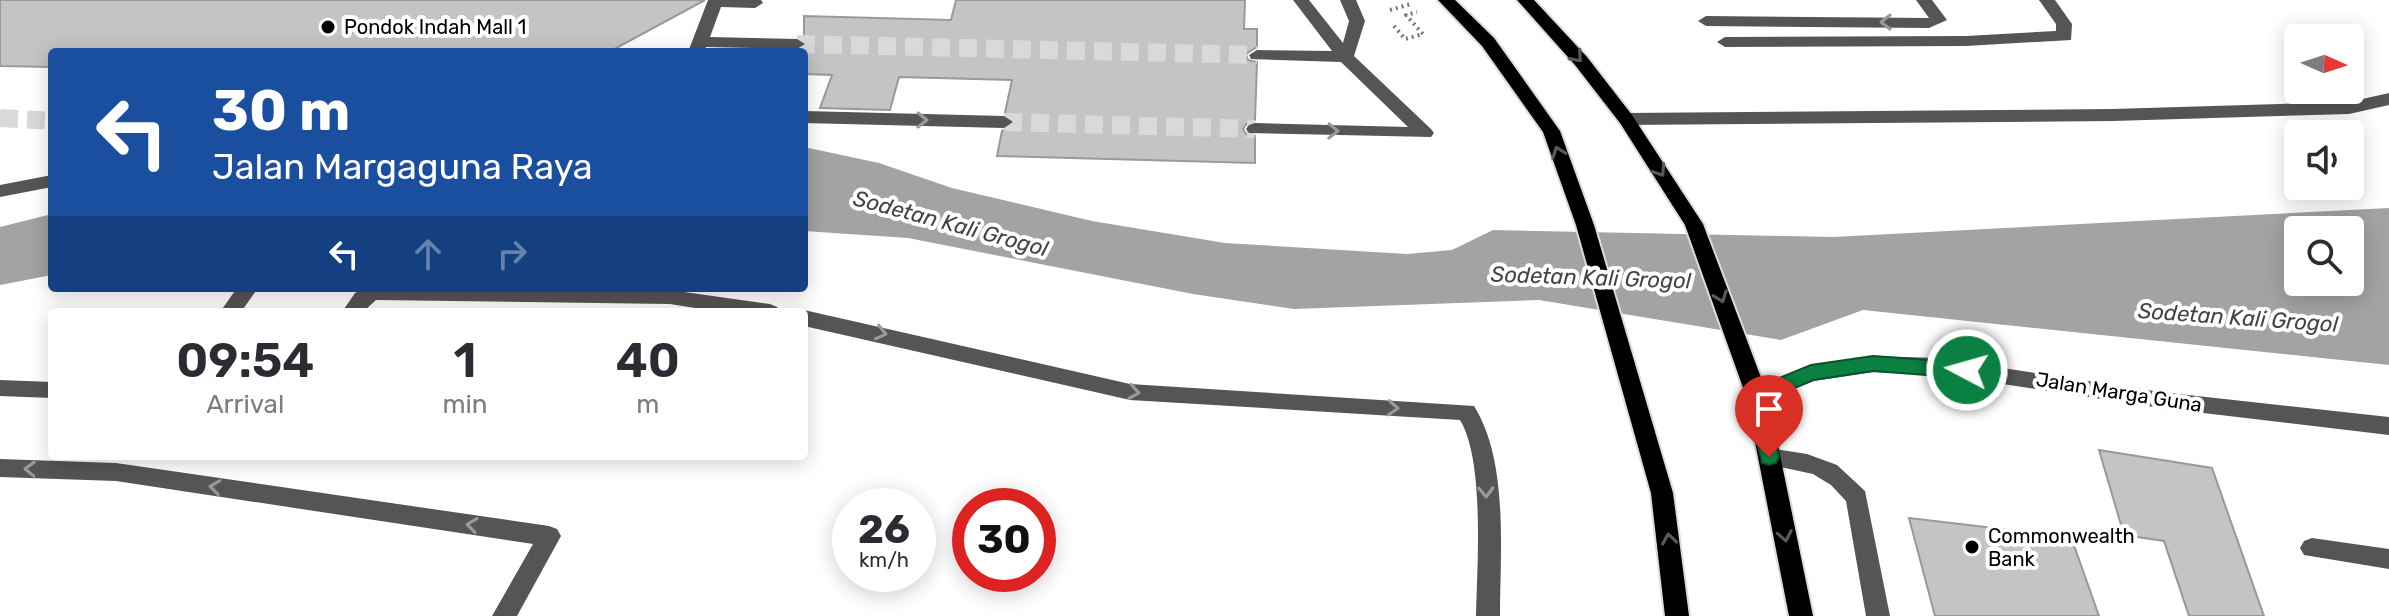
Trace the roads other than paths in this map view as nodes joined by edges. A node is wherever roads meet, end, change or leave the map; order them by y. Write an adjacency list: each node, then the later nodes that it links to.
1 (1301, 0): 14 (street)
2 (1348, 0): 14 (street)
3 (1446, 0): 35 (main road, one-way to 3)
4 (1525, 0): 17 (main road, one-way to 17)
5 (1924, 0): 9 (street, one-way to 9)
6 (2047, 0): 10 (street)
7 (716, 1): 8 (street); 12 (street)
8 (755, 3)
9 (1706, 21)
10 (1725, 42)
11 (797, 44): 12 (street)
12 (698, 47)
13 (1257, 55): 14 (street)
14 (1345, 57): 19 (street, one-way to 14)
15 (2389, 99): 17 (street)
16 (808, 117): 18 (street, one-way to 18)
17 (1626, 119): 25 (main road, one-way to 25)
18 (1004, 122)
19 (1255, 129)
20 (48, 182): 21 (street)
21 (0, 191)
22 (355, 308): 23 (street)
23 (743, 308)
24 (808, 319): 34 (street, one-way to 34)
25 (1754, 387): 28 (street, Jalan Marga Guna); 29 (main road)
26 (0, 388): 27 (street)
27 (48, 390)
28 (2389, 426)
29 (1769, 457): 36 (main road, one-way to 36); 37 (street)
30 (0, 468): 33 (street, one-way to 30)
31 (2312, 548): 32 (street)
32 (2389, 559)
33 (504, 616)
34 (1488, 616)
35 (1677, 616)
36 (1801, 616)
37 (1878, 616)

